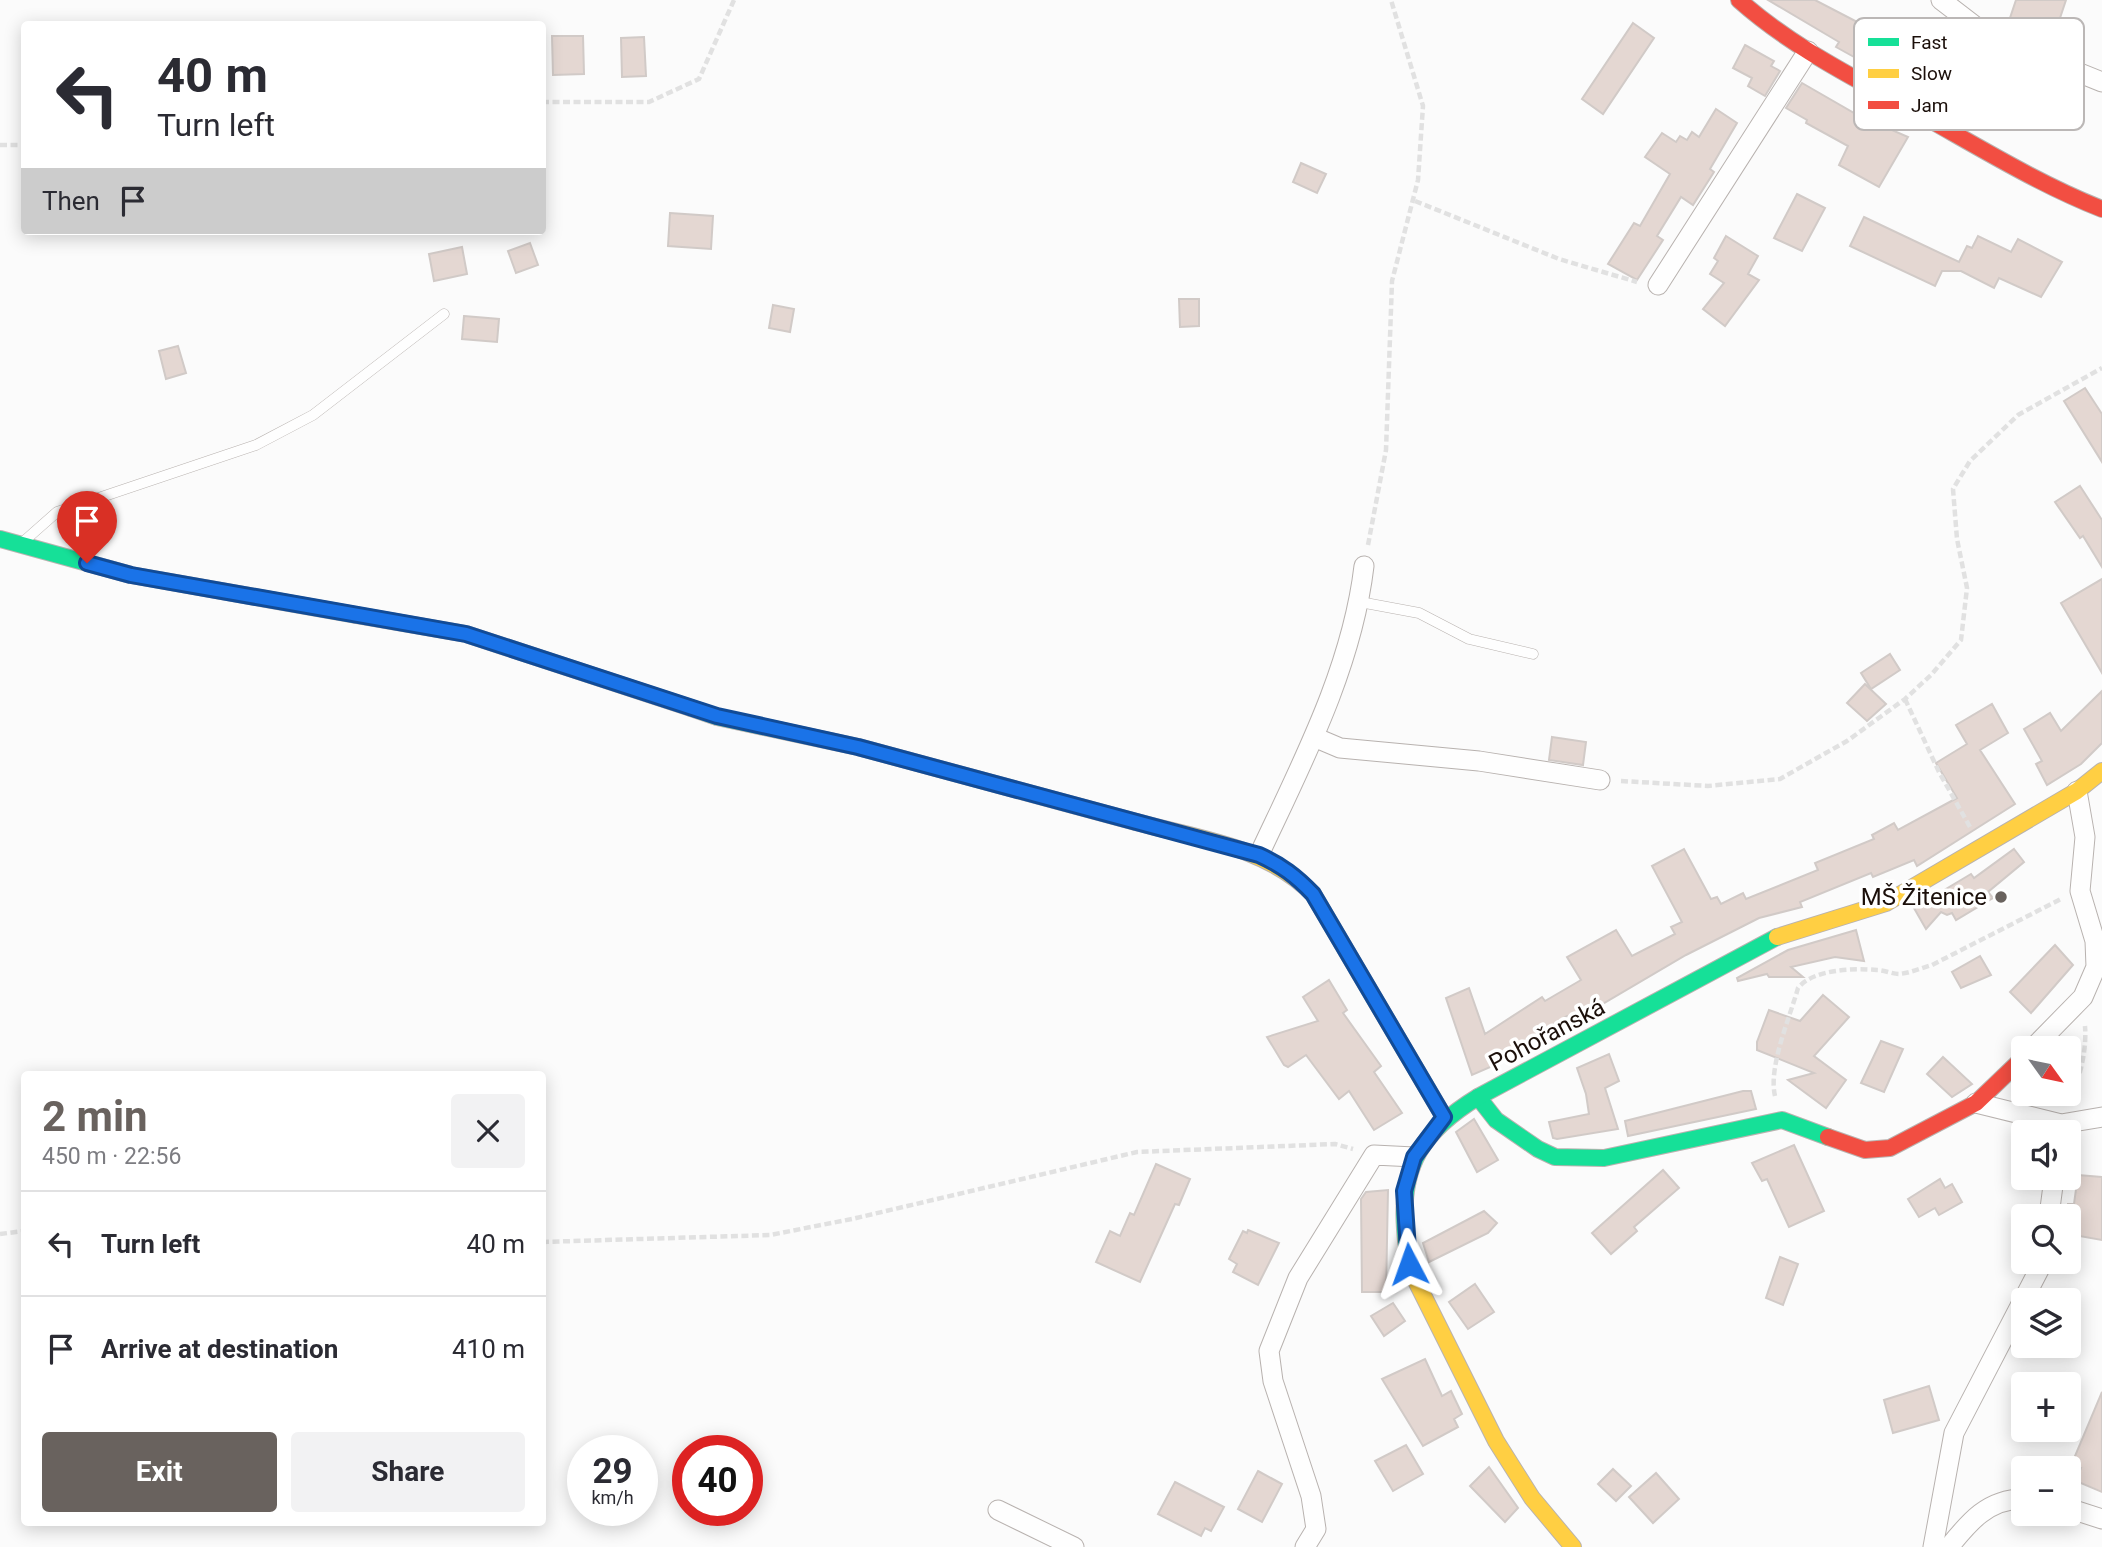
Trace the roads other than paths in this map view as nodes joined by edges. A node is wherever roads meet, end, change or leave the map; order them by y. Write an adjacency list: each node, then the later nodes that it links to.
1 (1739, 0): 4 (street)
2 (1941, 0): 3 (street)
3 (1964, 18)
4 (1808, 51): 6 (street); 10 (street)
5 (2084, 75): 7 (street)
6 (1854, 77)
7 (2102, 82)
8 (1949, 130): 9 (street)
9 (2102, 209)
10 (1658, 285)
11 (444, 314): 13 (lane)
12 (0, 539): 13 (street)
13 (20, 544): 21 (street)
14 (1364, 566): 15 (street)
15 (1360, 602): 16 (lane); 17 (street)
16 (1533, 654)
17 (1314, 737): 19 (street); 21 (street)
18 (2102, 771): 20 (street, Pohořanská)
19 (1600, 780)
20 (2077, 791): 22 (street); 24 (street, Pohořanská)
21 (1259, 855): 26 (street)
22 (2045, 1036)
23 (2011, 1069): 25 (street)
24 (1478, 1097): 25 (street); 26 (street, Pohořanská)
25 (1976, 1103): 28 (street)
26 (1444, 1117): 30 (street, Pohořanská)
27 (2102, 1117): 29 (street)
28 (2034, 1120)
29 (2081, 1123)
30 (1414, 1157): 37 (street); 38 (street, Pohořanská)
31 (2037, 1274): 39 (street)
32 (2011, 1499): 40 (street)
33 (998, 1510): 36 (street)
34 (2081, 1512): 35 (street)
35 (2102, 1519)
36 (1074, 1547)
37 (1304, 1547)
38 (1573, 1547)
39 (1933, 1547)
40 (1949, 1547)

